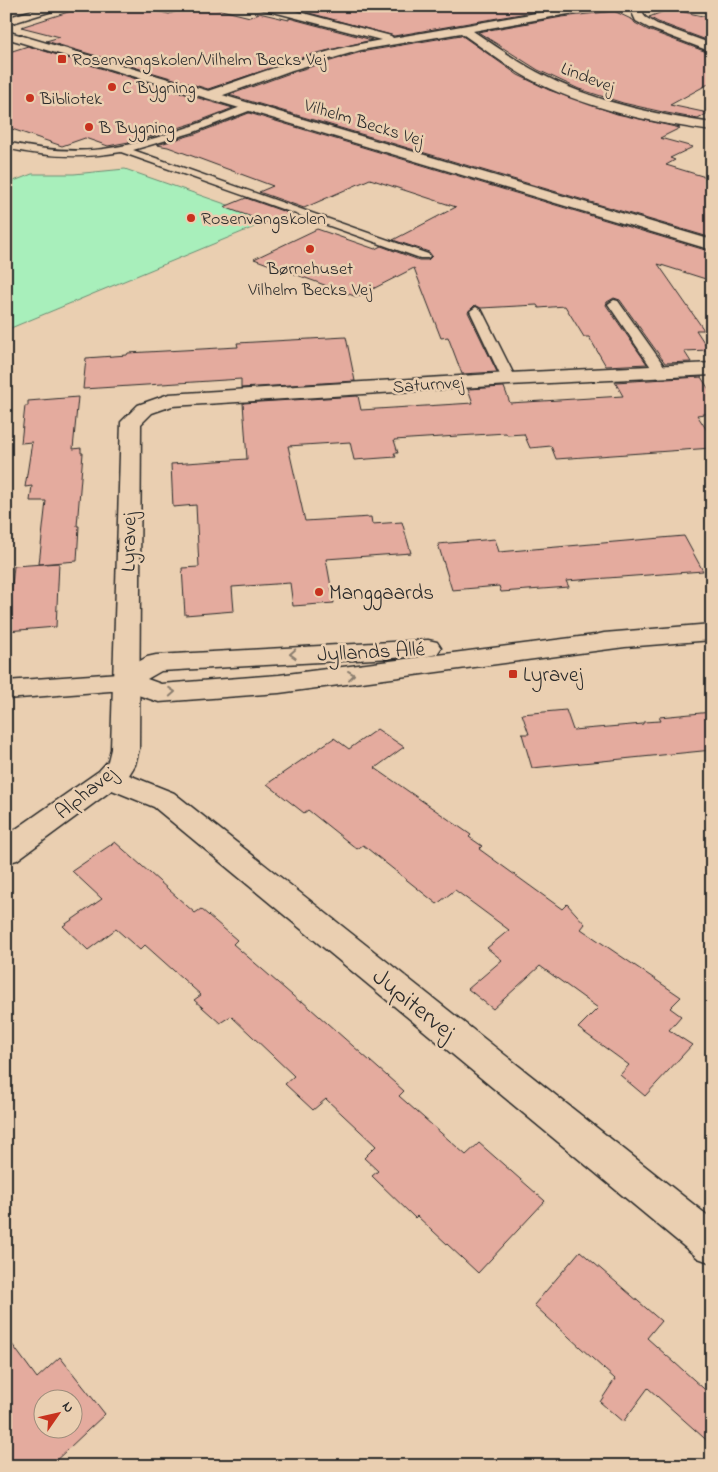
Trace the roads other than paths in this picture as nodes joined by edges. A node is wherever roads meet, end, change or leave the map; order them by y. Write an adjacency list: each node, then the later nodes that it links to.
1 (58, 6): 5 (street)
2 (262, 6): 8 (street)
3 (597, 6): 6 (street)
4 (634, 6): 9 (street)
5 (6, 22)
6 (463, 29): 8 (street); 12 (street, Lindevej)
7 (6, 34): 10 (street, Vilhelm Becks Vej)
8 (396, 40): 10 (street)
9 (712, 48)
10 (210, 95): 11 (street, Vilhelm Becks Vej)
11 (251, 107): 14 (lane); 15 (street, Vilhelm Becks Vej)
12 (712, 127)
13 (6, 145): 14 (lane)
14 (124, 150): 16 (lane)
15 (712, 245)
16 (424, 256)
17 (614, 304): 20 (lane)
18 (476, 311): 21 (lane)
19 (712, 369): 20 (street, Saturnvej)
20 (662, 373): 21 (street, Saturnvej)
21 (509, 379): 22 (street, Saturnvej)
22 (145, 409): 24 (street, Lyravej)
23 (712, 632): 24 (street, Jyllands Allé)
24 (125, 681): 25 (street, Jyllands Allé); 26 (street, Alphavej)
25 (6, 690)
26 (109, 778): 27 (street, Alphavej); 28 (street, Jupitervej)
27 (6, 852)
28 (712, 1244)

